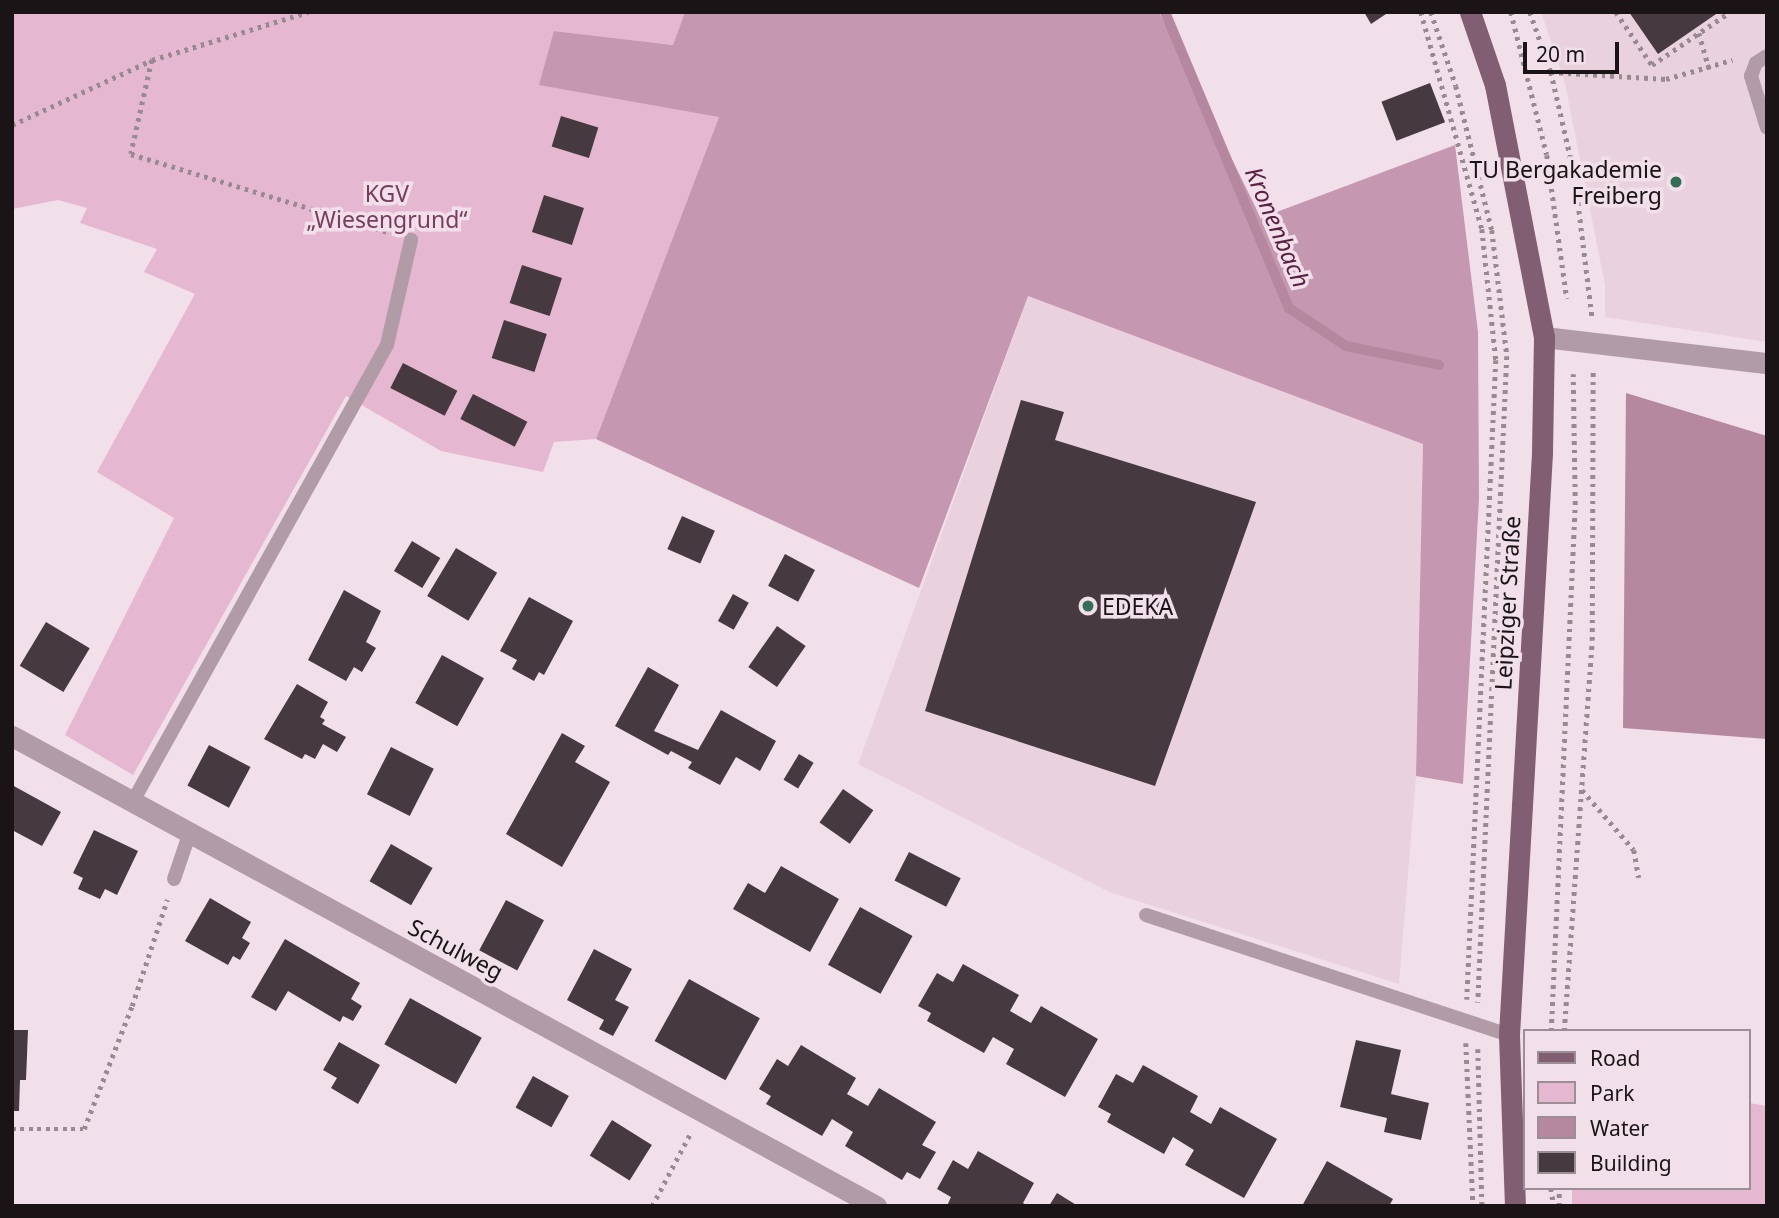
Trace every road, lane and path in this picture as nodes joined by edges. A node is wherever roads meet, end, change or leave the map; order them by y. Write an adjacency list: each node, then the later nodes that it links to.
1 (308, 12): 9 (path)
2 (1421, 12): 26 (path)
3 (1431, 12): 26 (path)
4 (1470, 12): 16 (main road, Leipziger Straße)
5 (1530, 12): 12 (path)
6 (1616, 12): 8 (path)
7 (1730, 12): 8 (path)
8 (1699, 33): 11 (path)
9 (152, 60): 13 (path); 15 (path)
10 (1762, 60): 11 (path); 14 (lane)
11 (1709, 69): 12 (path)
12 (1551, 72): 17 (path)
13 (12, 125)
14 (1767, 128)
15 (411, 240): 21 (lane)
16 (1544, 337): 17 (street); 28 (main road, Leipziger Straße)
17 (1593, 343): 18 (street); 20 (path)
18 (1767, 363)
19 (12, 736): 21 (street, Schulweg)
20 (1582, 790): 23 (path); 27 (path)
21 (132, 803): 22 (street, Schulweg)
22 (190, 835): 24 (lane); 29 (street, Schulweg)
23 (1639, 878)
24 (174, 879): 30 (path)
25 (1146, 915): 26 (lane)
26 (1471, 1023): 28 (lane); 33 (path); 34 (path)
27 (1564, 1029)
28 (1509, 1035): 35 (main road, Leipziger Straße)
29 (703, 1110): 31 (path); 32 (street, Schulweg)
30 (12, 1129)
31 (652, 1206)
32 (876, 1206)
33 (1473, 1206)
34 (1482, 1206)
35 (1515, 1206)

